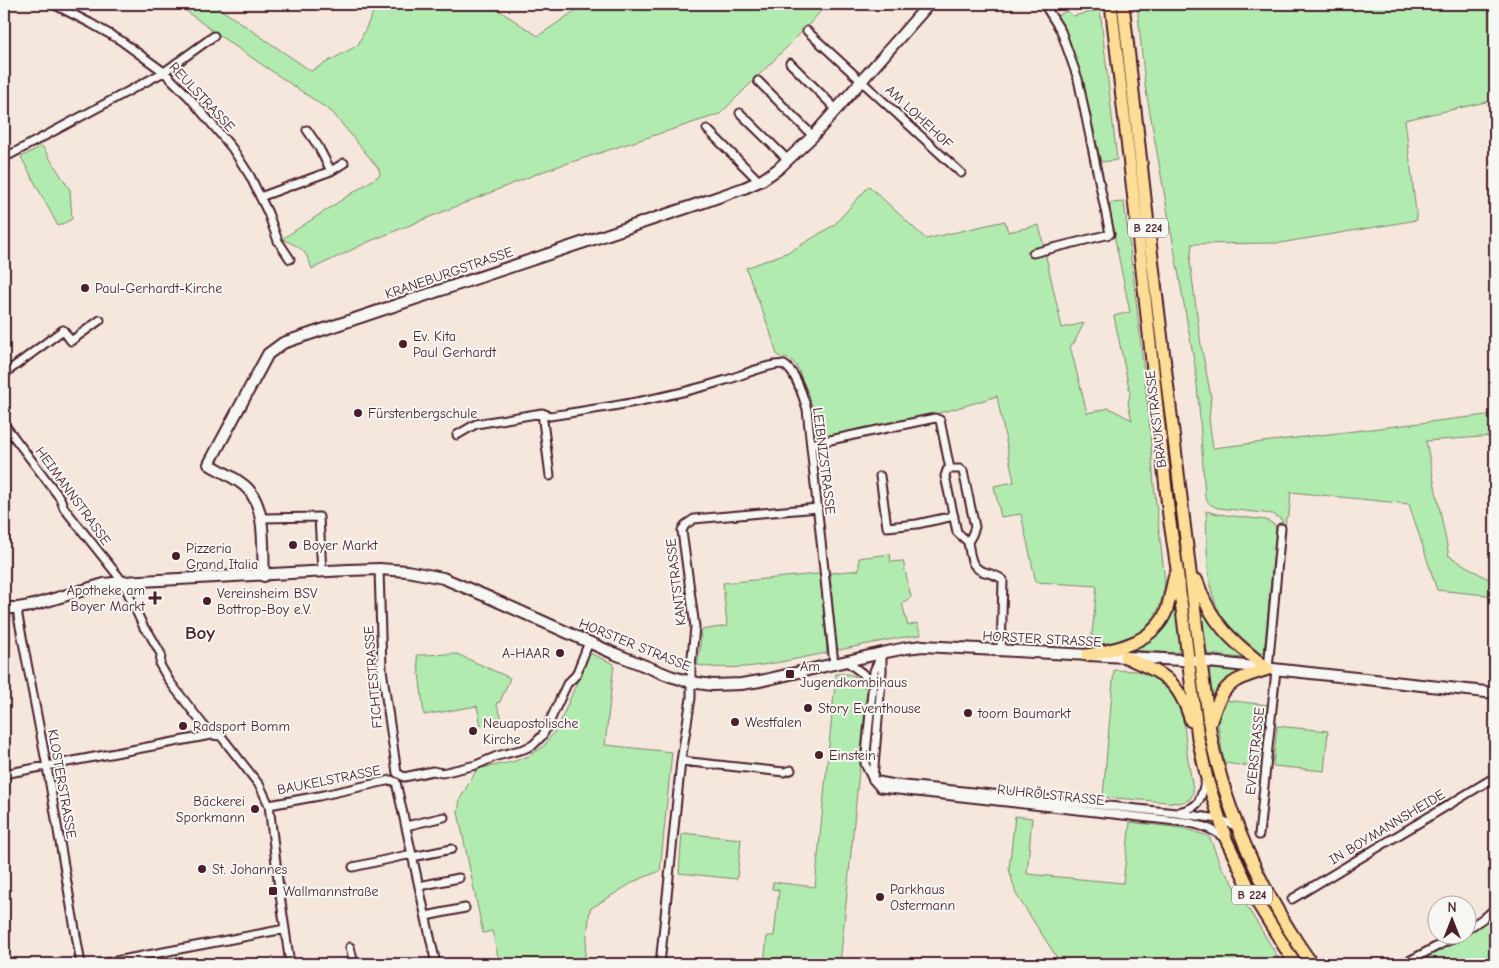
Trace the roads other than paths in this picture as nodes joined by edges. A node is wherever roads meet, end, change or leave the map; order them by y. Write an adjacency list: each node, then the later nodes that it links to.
1 (53, 4): 9 (street, REULSTRASSE)
2 (929, 4): 10 (main road, KRANEBURGSTRASSE)
3 (1044, 4): 24 (street)
4 (1111, 4): 41 (main road, BRAUKSTRASSE / B 224)
5 (1124, 4): 40 (main road, BRAUKSTRASSE / B 224)
6 (807, 31): 10 (street)
7 (214, 36): 9 (street)
8 (790, 63): 12 (street)
9 (164, 72): 17 (street); 23 (street, REULSTRASSE)
10 (861, 80): 12 (main road, KRANEBURGSTRASSE); 21 (street, AM LOHEHOF)
11 (758, 81): 16 (street)
12 (836, 109): 16 (main road, KRANEBURGSTRASSE)
13 (740, 113): 18 (street)
14 (707, 129): 22 (street)
15 (308, 130): 20 (street)
16 (813, 136): 18 (main road, KRANEBURGSTRASSE)
17 (4, 158)
18 (788, 160): 22 (main road, KRANEBURGSTRASSE)
19 (344, 163): 20 (street)
20 (331, 171): 23 (street)
21 (961, 172)
22 (759, 181): 37 (main road, KRANEBURGSTRASSE)
23 (260, 197): 25 (street, REULSTRASSE)
24 (1033, 252)
25 (290, 259)
26 (100, 320): 27 (street)
27 (4, 374)
28 (542, 413): 30 (street, LEIBNIZSTRASSE); 31 (street, LEIBNIZSTRASSE); 33 (street)
29 (4, 424): 45 (street, HEIMANNSTRASSE)
30 (457, 435)
31 (811, 444): 32 (street); 35 (street, LEIBNIZSTRASSE)
32 (950, 469): 36 (street); 39 (street)
33 (550, 476)
34 (880, 476): 36 (street)
35 (818, 508): 56 (street, LEIBNIZSTRASSE); 58 (street, KANTSTRASSE)
36 (954, 516): 39 (street)
37 (262, 518): 43 (street); 44 (main road)
38 (1281, 528): 57 (street)
39 (968, 542): 49 (street)
40 (1188, 553): 55 (main road, BRAUKSTRASSE / B 224); 57 (main road)
41 (1177, 569): 51 (main road); 53 (main road, BRAUKSTRASSE / B 224)
42 (379, 570): 43 (main road, HORSTER STRASSE); 48 (main road, HORSTER STRASSE); 48 (street, FICHTESTRASSE)
43 (322, 572): 44 (main road, HORSTER STRASSE)
44 (264, 576): 45 (main road, HORSTER STRASSE)
45 (123, 582): 47 (main road, HORSTER STRASSE); 62 (street, HEIMANNSTRASSE)
46 (4, 608): 47 (main road, HORSTER STRASSE)
47 (18, 608): 65 (street, KLOSTERSTRASSE)
48 (588, 642): 58 (main road, HORSTER STRASSE)
49 (1001, 651): 50 (main road, HORSTER STRASSE); 51 (main road, HORSTER STRASSE)
50 (882, 653): 54 (main road, HORSTER STRASSE); 59 (street); 70 (street)
51 (1088, 656): 52 (main road, HORSTER STRASSE)
52 (1125, 657): 53 (main road, HORSTER STRASSE); 63 (main road)
53 (1188, 660): 55 (main road, HORSTER STRASSE); 63 (main road, BRAUKSTRASSE / B 224)
54 (846, 661): 56 (main road, HORSTER STRASSE); 59 (street)
55 (1200, 661): 57 (main road, HORSTER STRASSE); 61 (main road, BRAUKSTRASSE / B 224)
56 (834, 664): 58 (main road, HORSTER STRASSE)
57 (1272, 669): 60 (main road, HORSTER STRASSE); 61 (main road); 77 (street, EVERSTRASSE)
58 (691, 682): 64 (street)
59 (873, 684): 70 (street)
60 (1495, 693)
61 (1209, 725): 76 (main road, BRAUKSTRASSE / B 224)
62 (211, 734): 65 (street); 71 (street, HEIMANNSTRASSE)
63 (1198, 738): 69 (main road, BRAUKSTRASSE / B 224)
64 (681, 761): 66 (street); 97 (street)
65 (47, 767): 67 (street); 92 (street, KLOSTERSTRASSE)
66 (791, 770)
67 (4, 774)
68 (1495, 778): 84 (street, IN BOYMANNSHEIDE)
69 (1207, 779): 72 (street); 74 (main road, BRAUKSTRASSE / B 224)
70 (873, 780): 72 (street, RUHRÖLSTRASSE); 78 (street, RUHRÖLSTRASSE)
71 (270, 805): 75 (street, BAUKELSTRASSE); 89 (street)
72 (1176, 813): 74 (street)
73 (444, 817): 75 (street)
74 (1219, 819): 76 (street); 78 (main road, BRAUKSTRASSE / B 224)
75 (406, 826): 80 (street)
76 (1238, 827): 99 (main road, BRAUKSTRASSE / B 224)
77 (1259, 835)
78 (1226, 839): 98 (main road, BRAUKSTRASSE / B 224)
79 (452, 849): 80 (street)
80 (412, 855): 81 (street); 83 (street)
81 (353, 867)
82 (459, 878): 83 (street)
83 (419, 886): 87 (street)
84 (1292, 898)
85 (465, 908): 87 (street)
86 (1495, 908): 88 (street)
87 (426, 916): 96 (street)
88 (1476, 923)
89 (284, 928): 93 (street); 94 (street)
90 (1438, 946): 100 (street)
91 (350, 947): 95 (street)
92 (81, 964)
93 (100, 964)
94 (290, 964)
95 (354, 964)
96 (436, 964)
97 (660, 964)
98 (1296, 964)
99 (1312, 964)
100 (1403, 964)

